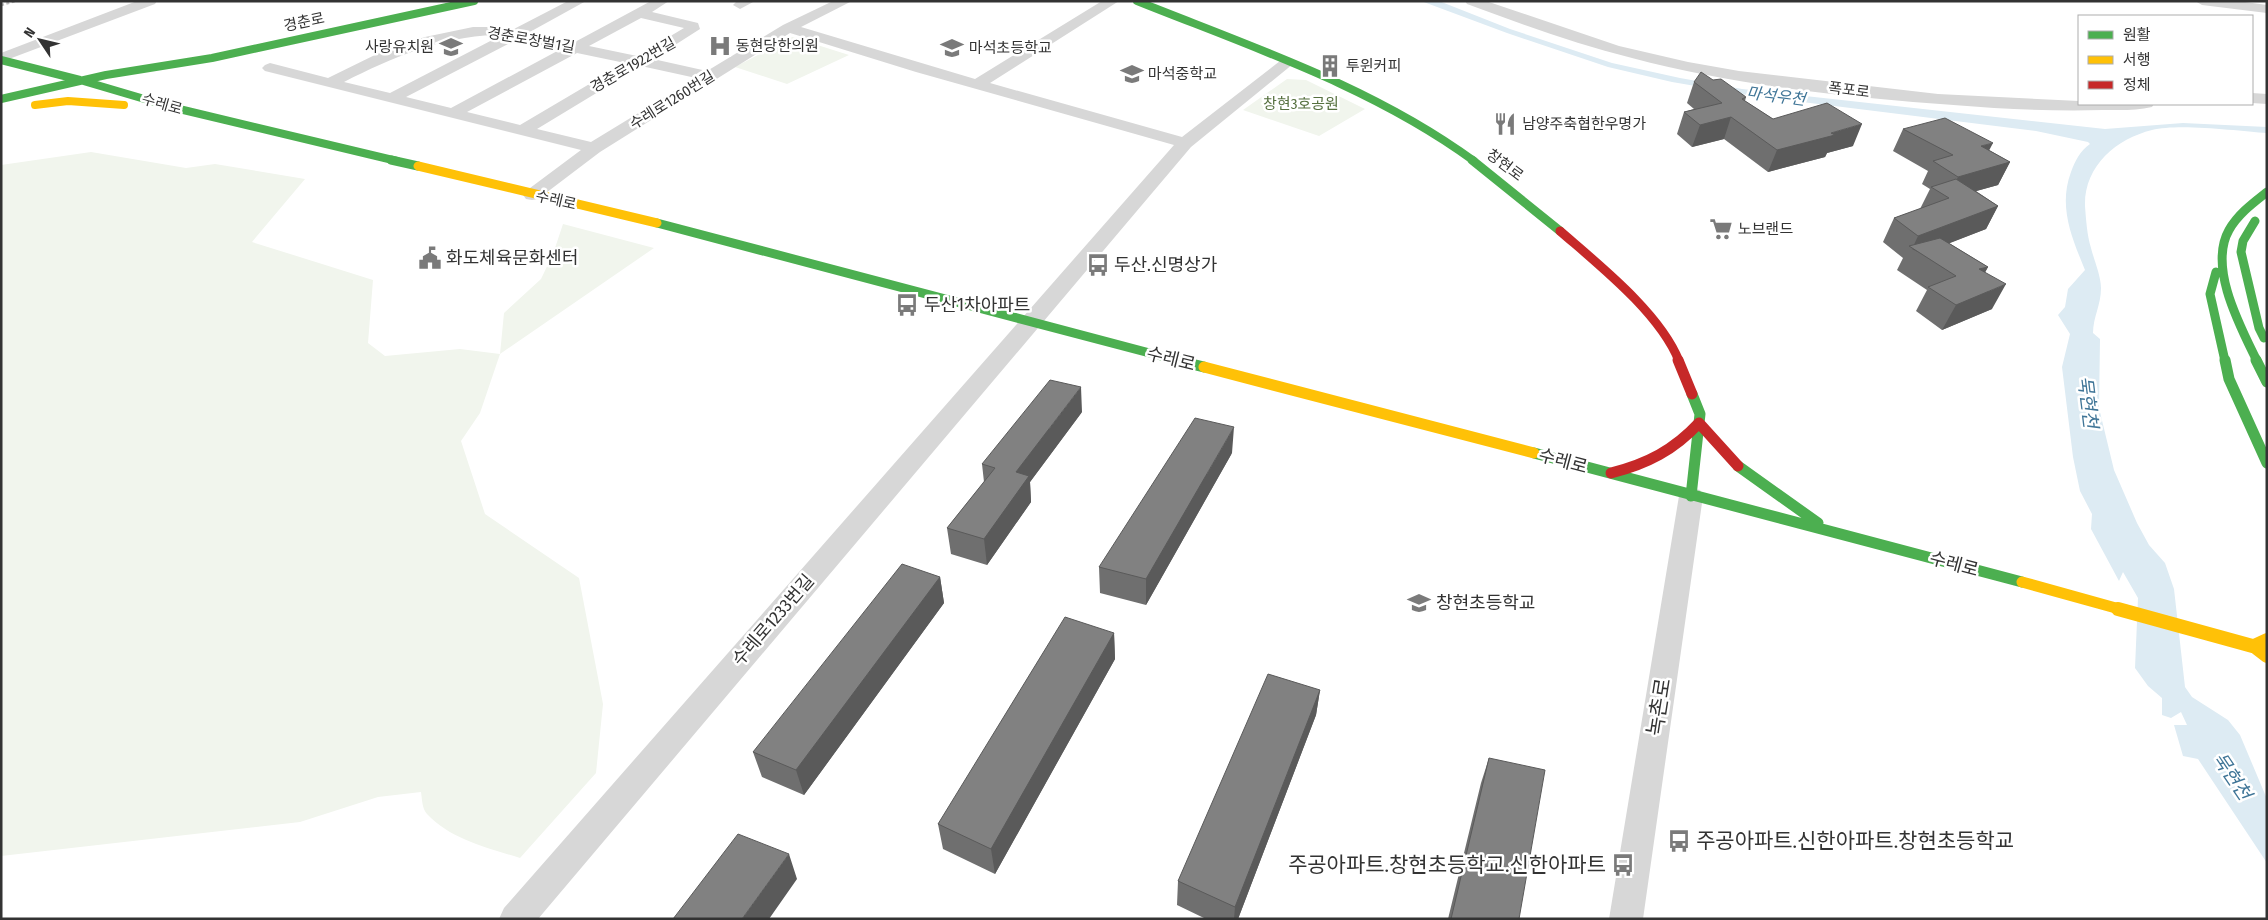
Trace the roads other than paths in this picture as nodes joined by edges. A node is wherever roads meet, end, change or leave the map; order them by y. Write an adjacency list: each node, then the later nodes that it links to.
1 (150, 1): 20 (street)
2 (433, 1): 16 (main road, 경춘로)
3 (474, 1): 17 (main road, 경춘로)
4 (578, 1): 14 (street)
5 (662, 1): 12 (street)
6 (1112, 1): 27 (street)
7 (1137, 1): 21 (main road, 창현로)
8 (1472, 1): 33 (street, 폭포로)
9 (2202, 1): 11 (street)
10 (835, 3): 13 (street, 수레로1260번길)
11 (2267, 9)
12 (638, 13): 15 (street); 19 (street, 경춘로1922번길)
13 (788, 28): 24 (street, 수레로1260번길); 27 (street)
14 (513, 35): 15 (street, 경춘로창벌1길); 26 (street, 경춘로창벌1길); 29 (street)
15 (573, 47): 19 (street, 경춘로창벌1길); 36 (street)
16 (166, 58): 17 (main road, 경춘로); 25 (main road, 경춘로)
17 (212, 58): 23 (main road)
18 (53, 61): 20 (main road)
19 (639, 61): 24 (street, 경춘로창벌1길); 37 (street, 경춘로1922번길)
20 (3, 63): 25 (main road, 수레로)
21 (1285, 64): 38 (street); 49 (main road, 창현로)
22 (270, 68): 26 (street)
23 (161, 75)
24 (710, 76): 39 (street, 수레로1260번길)
25 (80, 80): 31 (main road, 경춘로); 34 (main road, 수레로)
26 (329, 83): 29 (street)
27 (978, 84): 38 (street)
28 (158, 91): 34 (main road)
29 (392, 98): 36 (street)
30 (2253, 98): 32 (street)
31 (1, 99)
32 (2267, 99)
33 (2112, 105)
34 (175, 108): 35 (main road); 41 (main road, 수레로)
35 (1, 109)
36 (453, 113): 37 (street)
37 (523, 130): 39 (street)
38 (1184, 143): 46 (street)
39 (594, 148): 41 (street, 수레로1260번길)
40 (2267, 192): 43 (main road)
41 (532, 195): 46 (main road, 수레로)
42 (2262, 212): 44 (main road)
43 (2219, 259): 48 (main road); 50 (main road)
44 (2248, 282): 45 (main road); 47 (main road)
45 (2267, 306)
46 (1031, 323): 51 (main road, 수레로); 58 (street, 수레로1233번길)
47 (2267, 343)
48 (2267, 382)
49 (1699, 423): 51 (main road); 52 (main road, 창현로); 53 (main road)
50 (2267, 463)
51 (1609, 474): 52 (main road, 수레로)
52 (1691, 496): 53 (main road, 수레로); 59 (street, 녹촌로)
53 (1829, 532): 55 (main road, 수레로)
54 (2267, 640): 55 (main road)
55 (2254, 646): 56 (main road); 57 (main road)
56 (2267, 650)
57 (2267, 656)
58 (516, 919)
59 (1626, 919)

